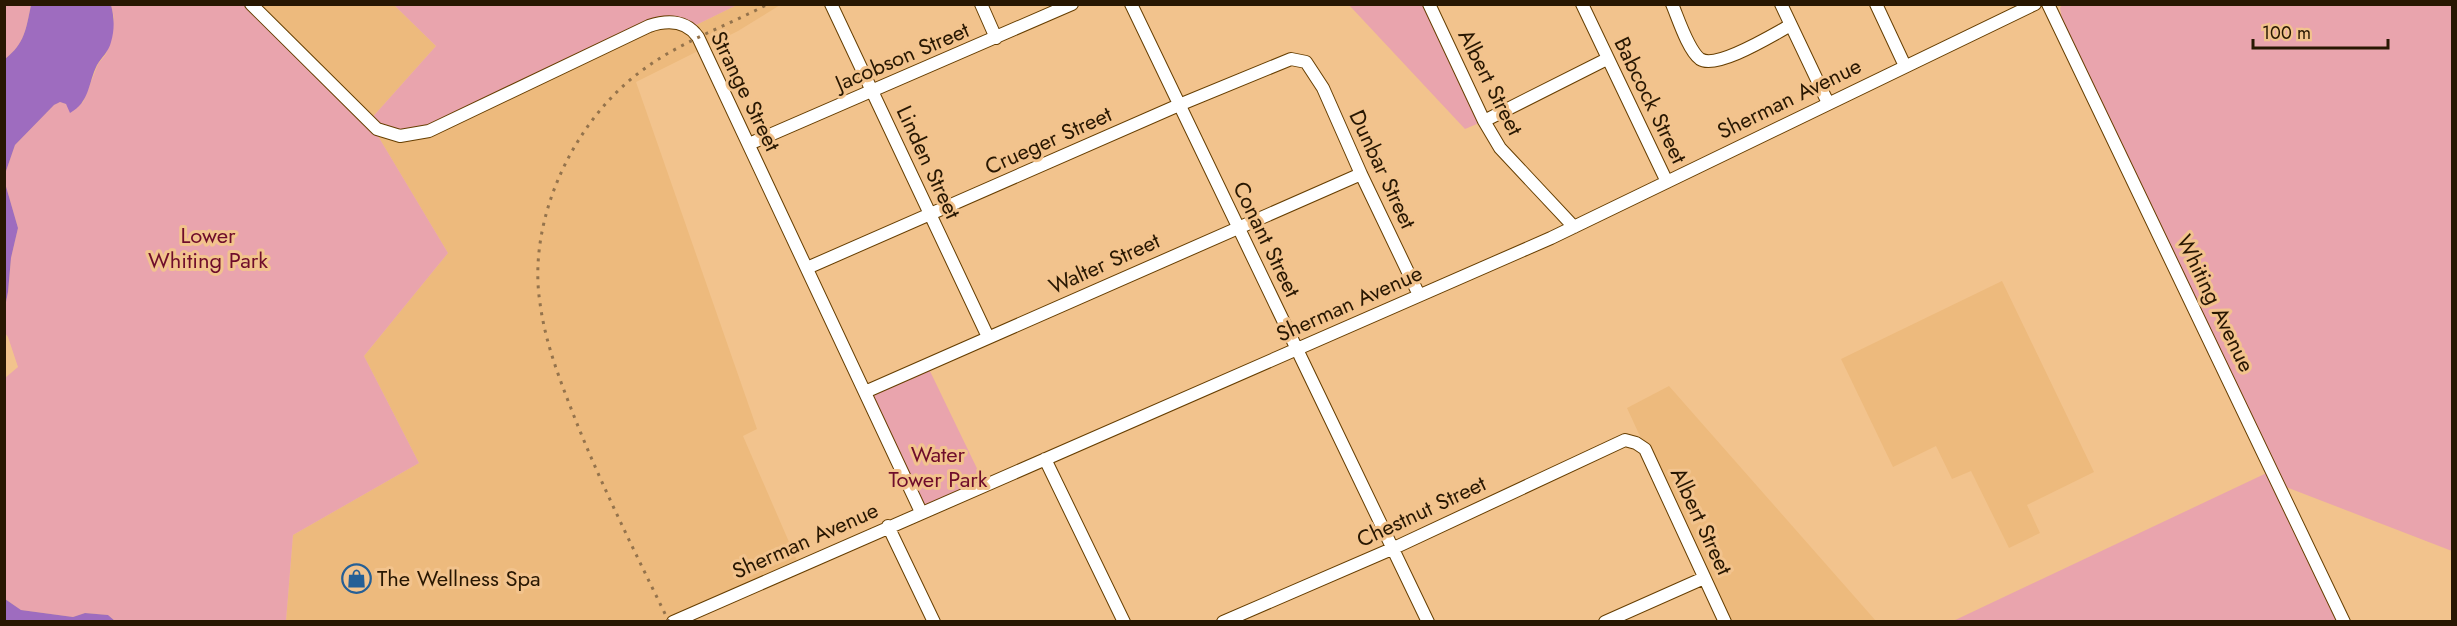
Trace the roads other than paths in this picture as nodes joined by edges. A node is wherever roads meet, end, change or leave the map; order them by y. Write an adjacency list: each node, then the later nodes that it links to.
1 (251, 4): 22 (street, Strange Street)
2 (831, 4): 18 (street, Linden Street)
3 (981, 4): 14 (street)
4 (1072, 4): 14 (street, Jacobson Street)
5 (1131, 4): 20 (street, Conant Street)
6 (1429, 4): 21 (street, Albert Street)
7 (1582, 4): 15 (street, Babcock Street)
8 (1672, 4): 13 (street)
9 (1781, 4): 13 (street)
10 (1876, 4): 17 (street)
11 (2035, 4): 17 (street, Sherman Avenue)
12 (2048, 4): 46 (street, Whiting Avenue)
13 (1791, 25): 19 (street)
14 (996, 38): 18 (street, Jacobson Street)
15 (1607, 59): 21 (street); 24 (street, Babcock Street)
16 (1306, 62): 20 (street, Crueger Street); 23 (street, Dunbar Street)
17 (1905, 66): 19 (street, Sherman Avenue)
18 (872, 92): 22 (street, Jacobson Street); 25 (street, Linden Street)
19 (1828, 103): 24 (street, Sherman Avenue)
20 (1179, 105): 25 (street, Crueger Street); 27 (street, Conant Street)
21 (1484, 121): 26 (street, Albert Street)
22 (748, 144): 28 (street, Strange Street)
23 (1361, 174): 27 (street, Walter Street); 29 (street, Dunbar Street)
24 (1666, 182): 26 (street, Sherman Avenue)
25 (931, 215): 28 (street, Crueger Street); 30 (street, Linden Street)
26 (1574, 226): 29 (street, Sherman Avenue)
27 (1238, 227): 30 (street, Walter Street); 31 (street, Conant Street)
28 (807, 268): 32 (street, Strange Street)
29 (1419, 295): 31 (street, Sherman Avenue)
30 (988, 337): 32 (street, Walter Street)
31 (1296, 349): 34 (street, Sherman Avenue); 37 (street, Conant Street)
32 (865, 392): 35 (street, Strange Street)
33 (1636, 443): 37 (street, Chestnut Street); 38 (street, Albert Street)
34 (1045, 459): 35 (street, Sherman Avenue); 41 (street)
35 (921, 512): 36 (street, Sherman Avenue)
36 (888, 526): 39 (street, Sherman Avenue); 40 (street)
37 (1394, 548): 42 (street, Chestnut Street); 43 (street, Conant Street)
38 (1704, 578): 44 (street); 45 (street, Albert Street)
39 (673, 621)
40 (934, 621)
41 (1124, 621)
42 (1223, 621)
43 (1428, 621)
44 (1605, 621)
45 (1725, 621)
46 (2344, 621)

